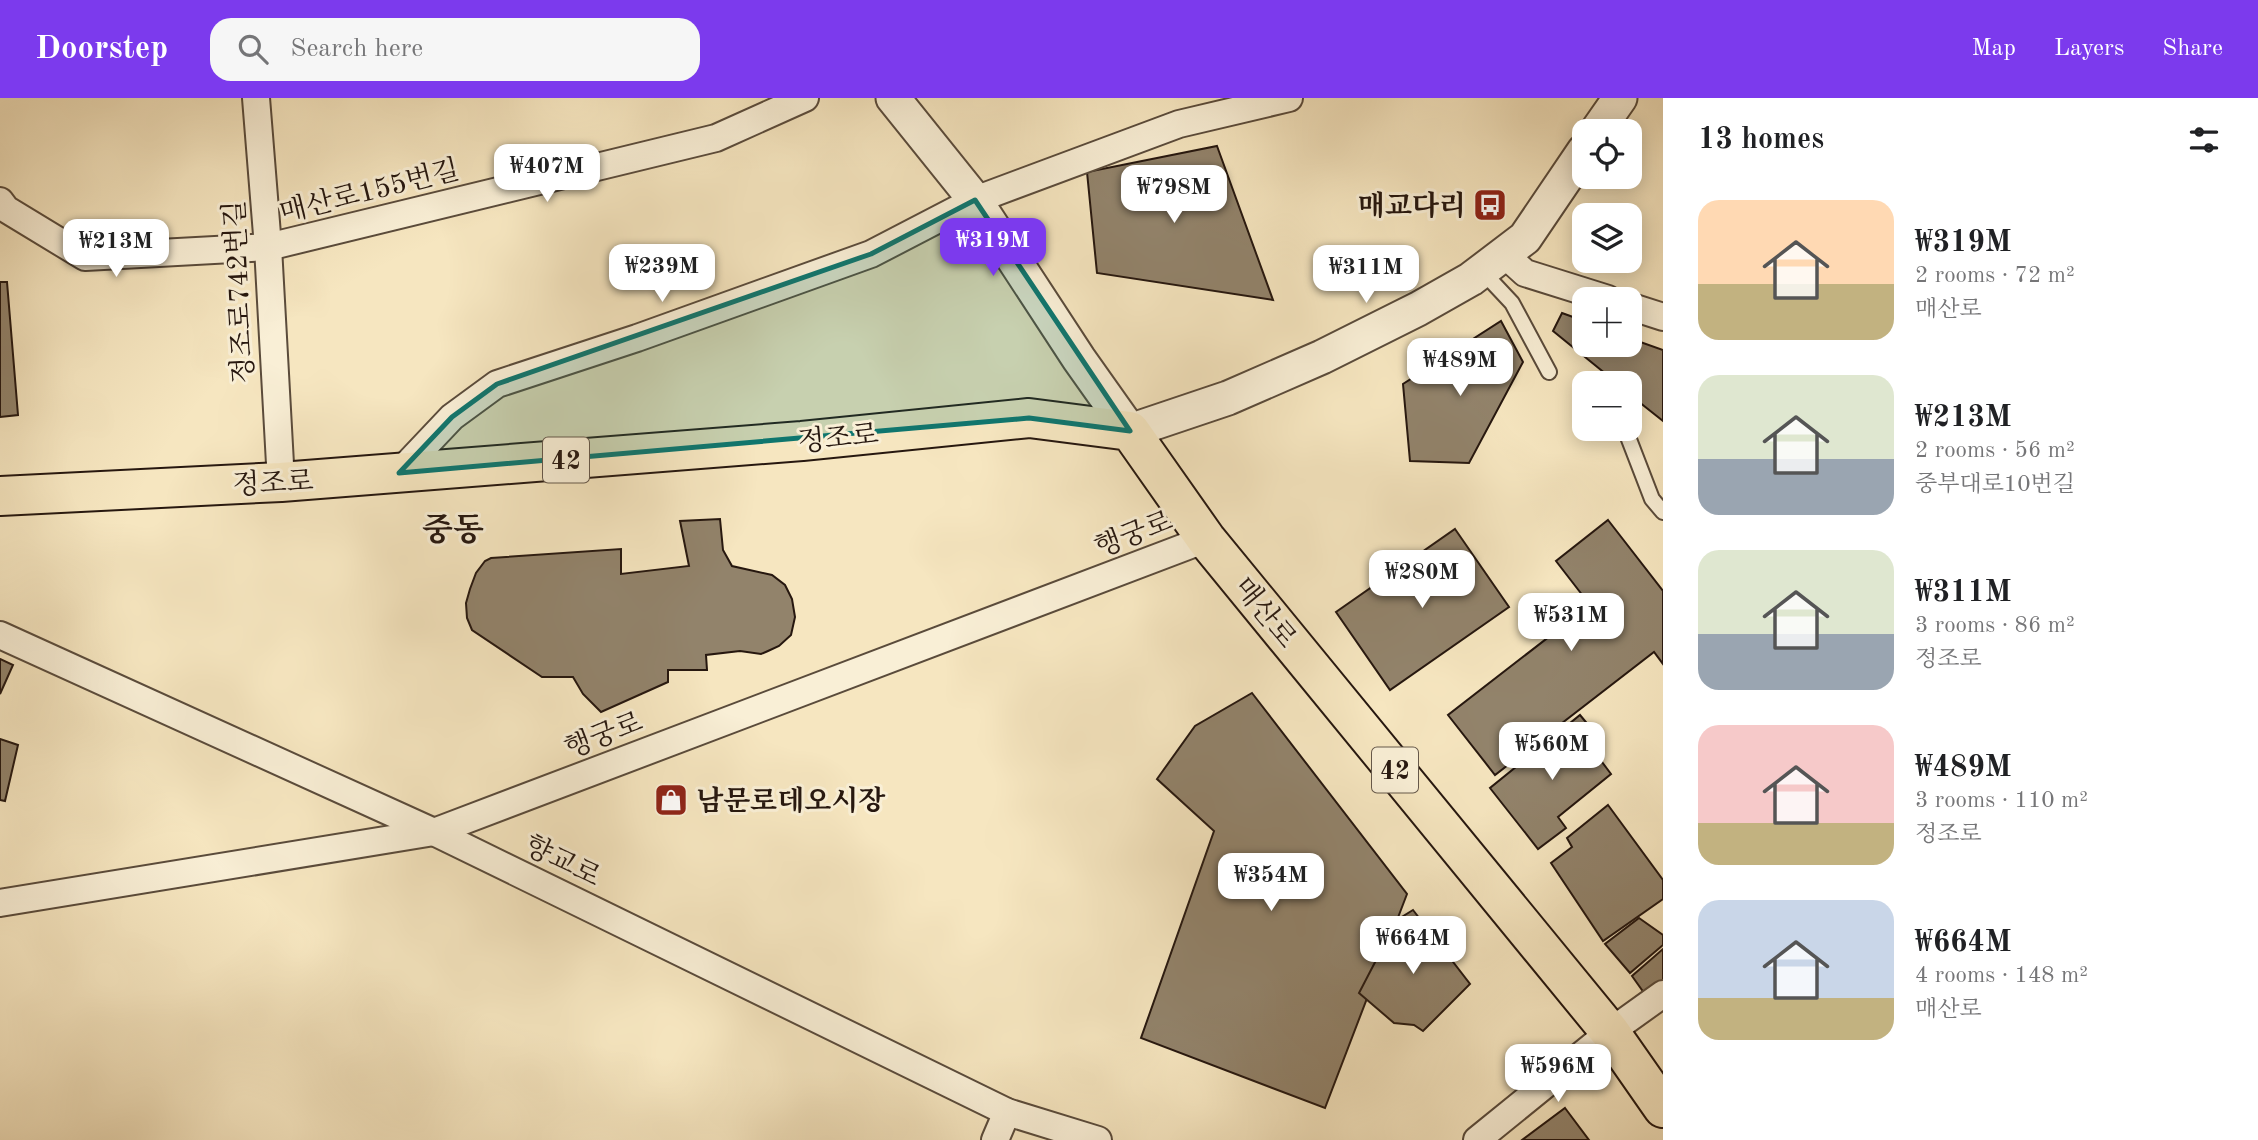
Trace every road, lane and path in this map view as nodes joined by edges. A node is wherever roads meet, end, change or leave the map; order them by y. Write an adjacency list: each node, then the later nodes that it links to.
1 (256, 98): 10 (street, 정조로742번길)
2 (805, 98): 10 (street, 매산로155번길)
3 (893, 98): 9 (street, 매산로)
4 (1289, 98): 9 (street)
5 (1620, 98): 6 (street)
6 (1605, 119)
7 (1572, 169): 11 (street, 정조로)
8 (0, 201): 10 (street, 매산로155번길)
9 (975, 201): 16 (street, 매산로); 19 (street)
10 (268, 247): 20 (street, 정조로742번길)
11 (1493, 262): 12 (street); 15 (lane); 16 (street, 정조로)
12 (1572, 288)
13 (1642, 310): 14 (street)
14 (1663, 317)
15 (1549, 372)
16 (1130, 431): 19 (main road, 정조로 / 42); 24 (main road, 매산로 / 42)
17 (1630, 441): 23 (lane)
18 (0, 470): 21 (main road)
19 (399, 473): 20 (main road, 정조로 / 42)
20 (281, 482): 21 (main road, 정조로 / 42)
21 (57, 493): 22 (main road, 정조로 / 42)
22 (0, 496)
23 (1663, 512)
24 (1206, 539): 26 (street, 행궁로); 29 (main road, 매산로 / 42)
25 (0, 635): 26 (street, 향교로)
26 (434, 832): 27 (street, 행궁로); 31 (street, 향교로)
27 (0, 903)
28 (1663, 994): 29 (street)
29 (1609, 1032): 30 (main road, 매산로 / 42); 34 (street)
30 (1663, 1108)
31 (1007, 1112): 32 (street); 33 (street, 향교로)
32 (995, 1140)
33 (1098, 1140)
34 (1477, 1140)

